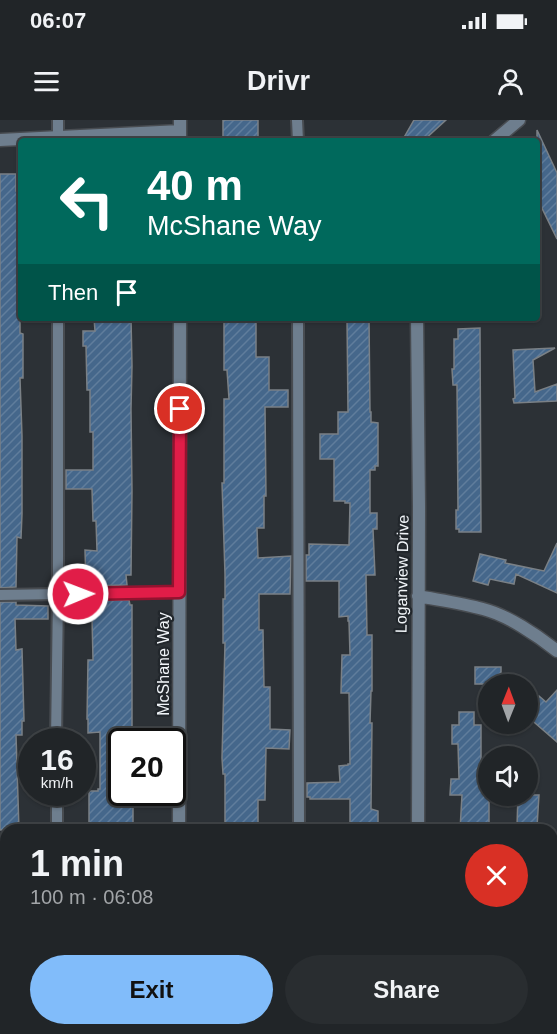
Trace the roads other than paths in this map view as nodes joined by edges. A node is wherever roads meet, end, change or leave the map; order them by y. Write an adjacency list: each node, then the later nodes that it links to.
1 (58, 120): 5 (lane)
2 (297, 120): 7 (lane)
3 (519, 120): 8 (street)
4 (180, 131): 6 (street)
5 (58, 138)
6 (73, 138)
7 (298, 138)
8 (498, 138)
9 (0, 140): 10 (street)
10 (18, 140)
11 (58, 321): 16 (lane)
12 (180, 321): 15 (street, McShane Way)
13 (298, 321): 24 (lane)
14 (417, 321): 18 (street, Loganview Drive)
15 (179, 592): 16 (lane); 23 (street, McShane Way)
16 (58, 594): 17 (lane); 20 (lane)
17 (0, 595)
18 (418, 596): 19 (street); 25 (street, Loganview Drive)
19 (557, 651)
20 (56, 728)
21 (57, 806): 22 (lane)
22 (57, 824)
23 (179, 824)
24 (299, 824)
25 (418, 824)

